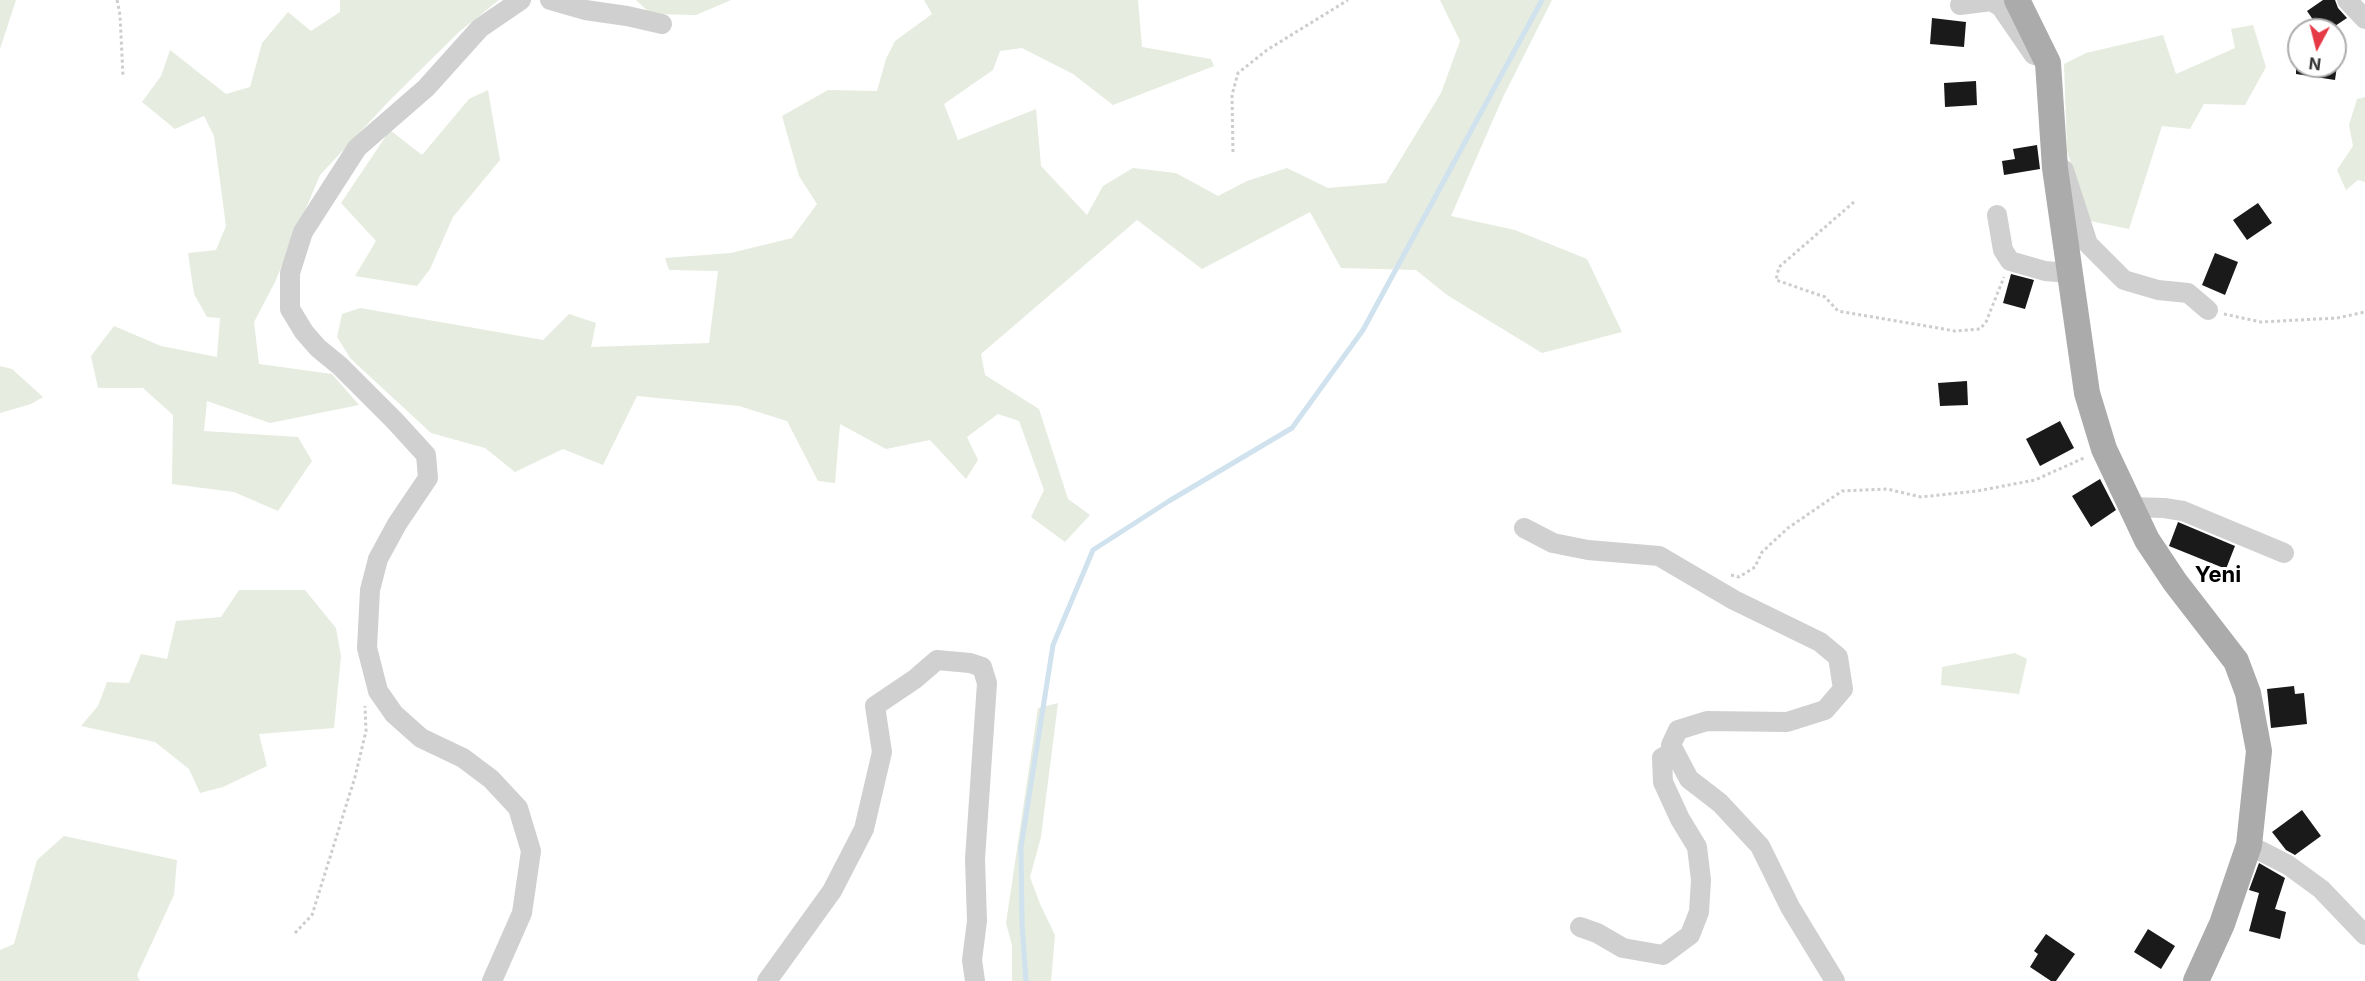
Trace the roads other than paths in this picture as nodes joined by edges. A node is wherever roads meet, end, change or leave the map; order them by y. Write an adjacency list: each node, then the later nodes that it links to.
1 (521, 0): 20 (street)
2 (549, 0): 7 (street)
3 (2017, 0): 8 (main road)
4 (2347, 0): 6 (street)
5 (1960, 5): 8 (street)
6 (2365, 19)
7 (662, 24)
8 (2049, 78): 9 (main road)
9 (2052, 134): 11 (main road); 12 (street)
10 (1997, 215): 11 (street)
11 (2070, 273): 13 (main road)
12 (2208, 310)
13 (2132, 507): 15 (street); 17 (main road)
14 (1524, 528): 16 (street)
15 (2284, 553)
16 (1674, 751): 18 (street); 23 (street)
17 (2249, 845): 19 (street); 24 (main road)
18 (1580, 927)
19 (2365, 935)
20 (492, 981)
21 (767, 981): 22 (street)
22 (975, 981)
23 (1835, 981)
24 (2196, 981)

